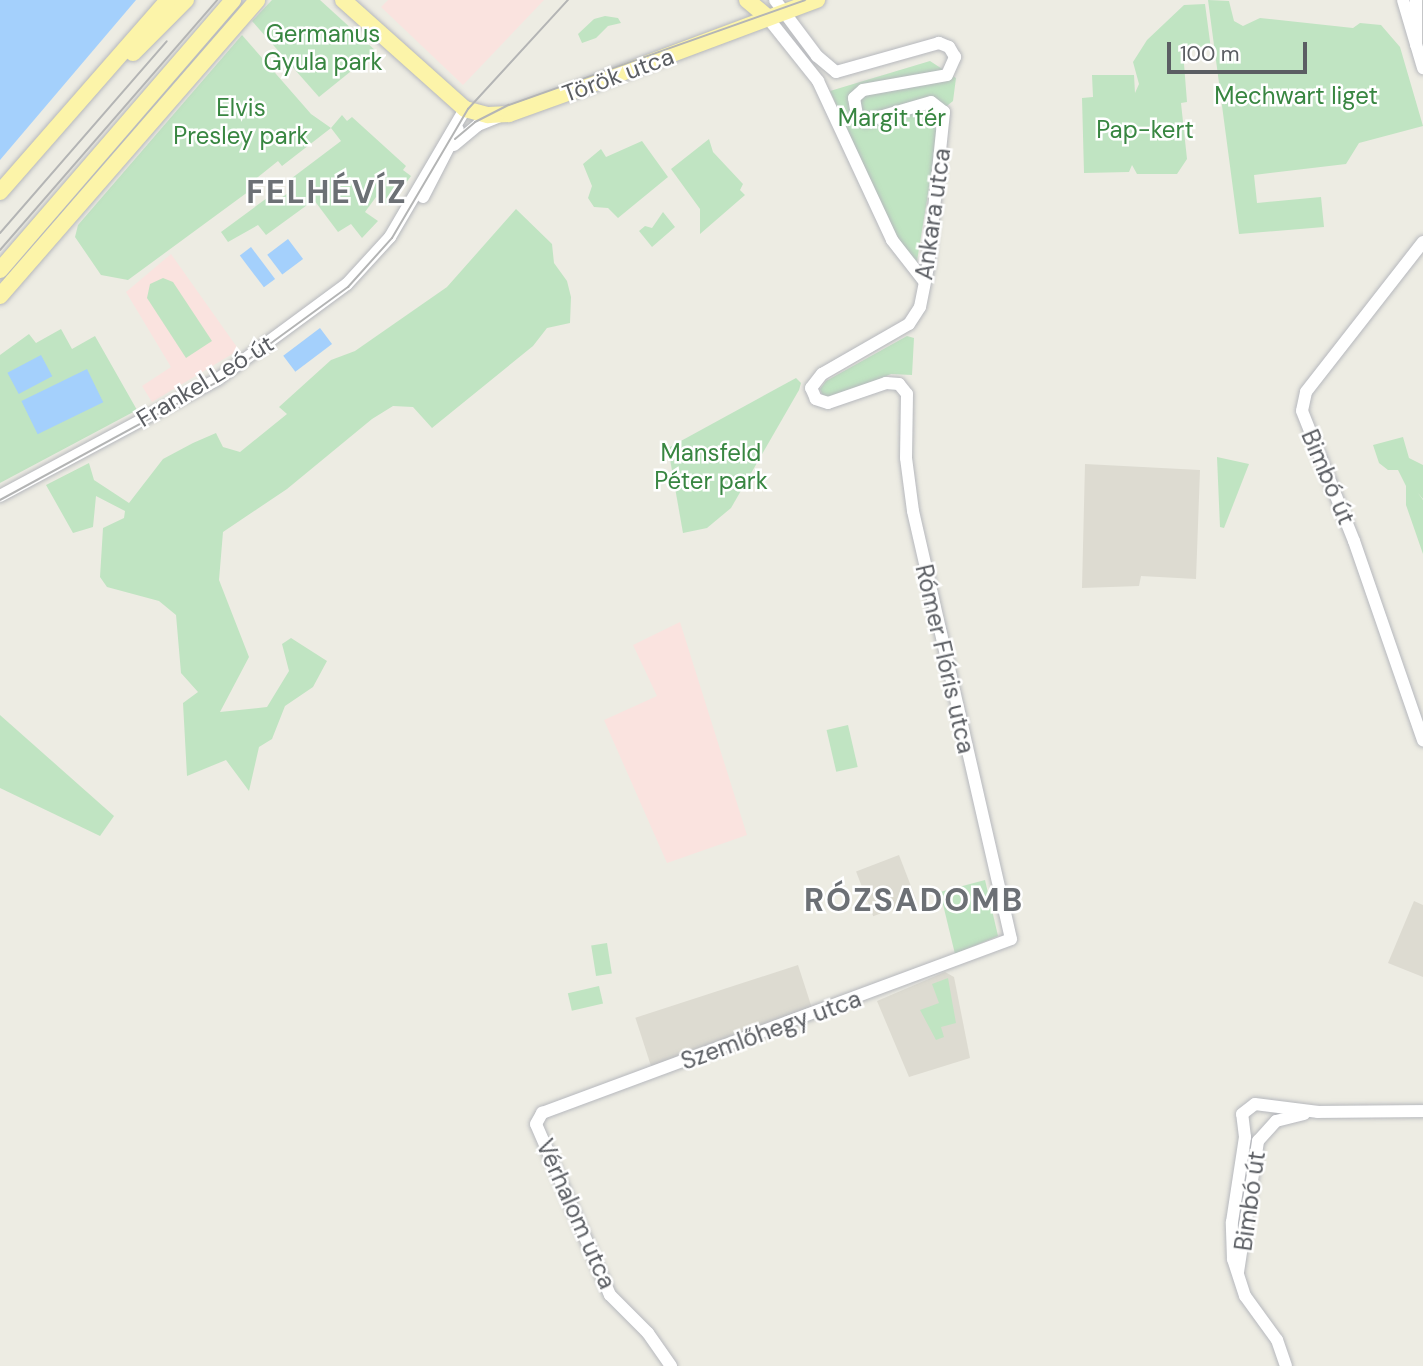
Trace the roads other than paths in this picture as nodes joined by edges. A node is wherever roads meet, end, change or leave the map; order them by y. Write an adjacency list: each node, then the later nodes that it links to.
1 (233, 0): 22 (main road)
2 (343, 0): 12 (main road)
3 (367, 0): 12 (main road)
4 (747, 0): 11 (main road)
5 (817, 0): 10 (main road, Török utca)
6 (1403, 0): 13 (street)
7 (1416, 0): 13 (street)
8 (179, 1): 15 (main road); 15 (main road)
9 (255, 4): 24 (main road)
10 (779, 5): 11 (main road, Török utca); 23 (street, Ankara utca)
11 (767, 18): 17 (main road, Török utca); 23 (street)
12 (367, 24): 16 (main road)
13 (1416, 45): 14 (street)
14 (1423, 68)
15 (89, 91): 19 (main road)
16 (465, 109): 17 (main road, Török utca); 18 (street, Frankel Leó út); 20 (street, Frankel Leó út)
17 (509, 114): 18 (street, Frankel Leó út)
18 (453, 145): 20 (street, Frankel Leó út)
19 (0, 192)
20 (390, 237): 26 (street, Frankel Leó út)
21 (1423, 242): 27 (street, Bimbó út)
22 (0, 270)
23 (924, 281): 25 (street, Ankara utca)
24 (0, 296)
25 (893, 382): 28 (street, Rómer Flóris utca)
26 (0, 496)
27 (1423, 740)
28 (1011, 939): 32 (street, Szemlőhegy utca)
29 (1265, 1106): 31 (street, Bimbó út); 33 (street, Bimbó út); 34 (street, Bimbó út)
30 (1423, 1111): 31 (street, Bimbó út)
31 (1318, 1112): 34 (street, Bimbó út)
32 (537, 1125): 36 (street, Vérhalom utca)
33 (1245, 1129): 34 (street, Bimbó út); 35 (street, Bimbó út)
34 (1268, 1130): 35 (street, Bimbó út)
35 (1238, 1272): 37 (street, Bimbó út)
36 (671, 1366)
37 (1286, 1366)

